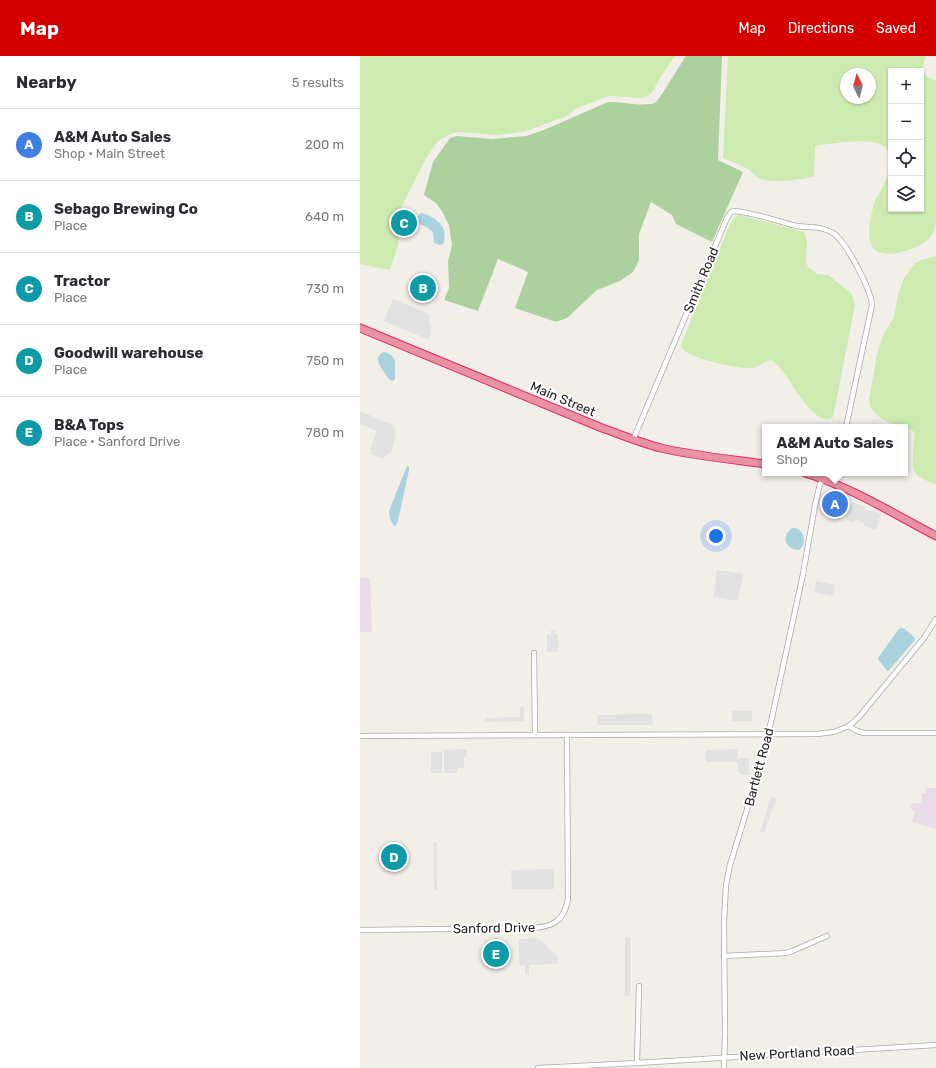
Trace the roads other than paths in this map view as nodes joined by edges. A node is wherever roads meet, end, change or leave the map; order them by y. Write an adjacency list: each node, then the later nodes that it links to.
1 (360, 328): 3 (highway, Main Street)
2 (847, 424): 3 (street, Smith Road)
3 (633, 440): 4 (highway, Main Street)
4 (762, 464)
5 (814, 476): 7 (highway)
6 (827, 476): 7 (street)
7 (824, 479): 8 (highway); 13 (street, Bartlett Road)
8 (936, 536)
9 (936, 619): 11 (street)
10 (534, 653): 14 (street)
11 (849, 726): 12 (street); 13 (street)
12 (936, 733)
13 (768, 734): 16 (street); 19 (street, Bartlett Road)
14 (535, 735): 15 (street); 16 (street)
15 (360, 736)
16 (567, 736): 17 (street, Sanford Drive)
17 (360, 930)
18 (827, 936): 19 (street)
19 (724, 956): 22 (street, Bartlett Road)
20 (639, 986): 23 (street)
21 (936, 1045): 22 (street, New Portland Road)
22 (724, 1058): 23 (street, New Portland Road); 25 (street, Bartlett Road)
23 (637, 1063): 24 (street, New Portland Road)
24 (538, 1068)
25 (724, 1068)

